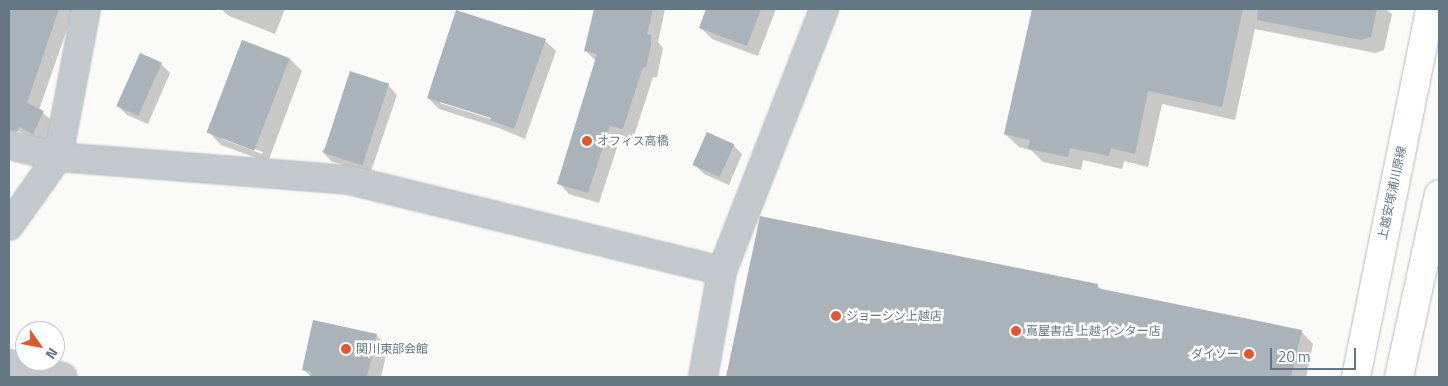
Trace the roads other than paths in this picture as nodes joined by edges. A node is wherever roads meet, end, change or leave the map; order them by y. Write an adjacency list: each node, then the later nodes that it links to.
1 (86, 9): 5 (street)
2 (824, 9): 8 (street)
3 (1430, 9): 12 (main road, 上越安塚浦川原線)
4 (9, 145): 5 (street)
5 (58, 156): 7 (street); 8 (street)
6 (1439, 194): 13 (main road)
7 (9, 226)
8 (722, 272): 11 (street)
9 (9, 364): 10 (street)
10 (62, 377)
11 (703, 377)
12 (1356, 377)
13 (1399, 377)

